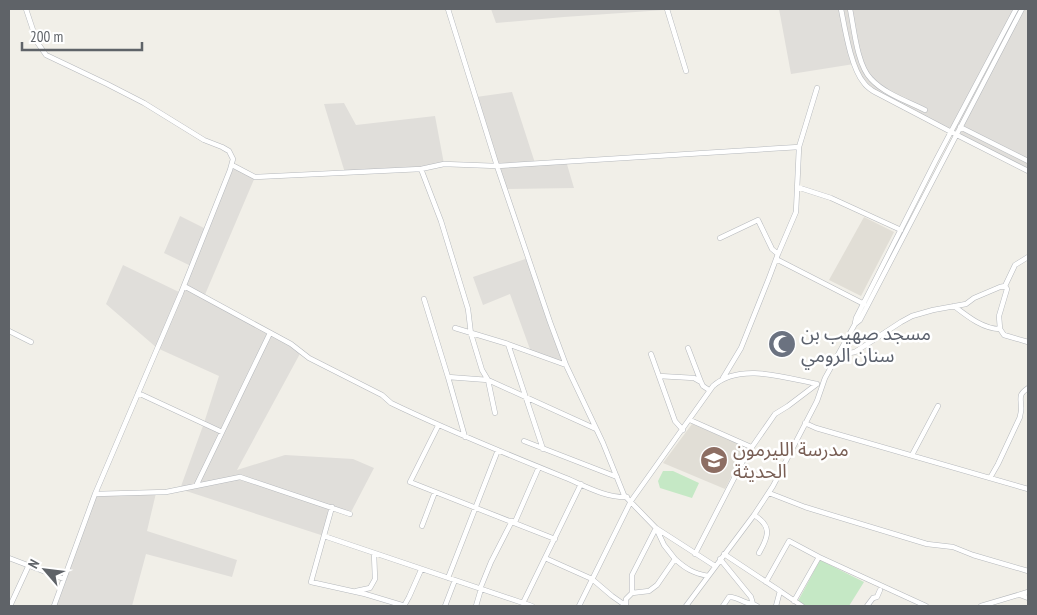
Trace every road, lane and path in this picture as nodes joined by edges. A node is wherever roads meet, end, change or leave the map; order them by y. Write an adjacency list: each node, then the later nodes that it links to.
1 (26, 9): 23 (street)
2 (448, 9): 24 (street)
3 (667, 9): 10 (street)
4 (841, 9): 13 (street)
5 (850, 9): 12 (street)
6 (1016, 9): 8 (street)
7 (1022, 9): 8 (street)
8 (1013, 21): 9 (street)
9 (997, 52): 15 (street); 16 (street)
10 (686, 71)
11 (817, 88): 19 (street)
12 (894, 95): 13 (street); 14 (street)
13 (892, 101): 17 (street)
14 (925, 110)
15 (955, 126): 16 (street); 17 (street)
16 (961, 128): 18 (street); 20 (street)
17 (951, 132): 18 (street); 28 (street)
18 (957, 135): 22 (street); 30 (street)
19 (799, 147): 24 (street); 27 (street)
20 (1019, 156): 21 (street); 22 (street)
21 (1028, 161)
22 (1015, 164): 26 (street)
23 (232, 165): 25 (street); 33 (street)
24 (497, 166): 25 (street); 50 (street)
25 (421, 169): 43 (street)
26 (1028, 171)
27 (797, 186): 28 (street); 31 (street)
28 (901, 230): 30 (street)
29 (720, 238): 31 (street)
30 (899, 239): 36 (street); 38 (street)
31 (777, 256): 36 (street); 53 (street)
32 (1028, 257): 34 (street)
33 (184, 286): 42 (street); 60 (street)
34 (1005, 286): 37 (street); 40 (street)
35 (424, 299): 52 (street)
36 (864, 304): 38 (street)
37 (954, 306): 40 (street); 48 (street)
38 (855, 324): 48 (street)
39 (455, 328): 43 (street)
40 (1000, 329): 45 (street)
41 (9, 332): 44 (street)
42 (270, 333): 66 (street); 69 (street)
43 (471, 334): 46 (street); 54 (street)
44 (31, 342)
45 (1028, 342)
46 (508, 344): 50 (street); 61 (street)
47 (688, 348): 55 (street)
48 (840, 352): 56 (street)
49 (651, 354): 51 (street)
50 (566, 365): 67 (street)
51 (659, 376): 55 (street); 68 (street)
52 (448, 377): 54 (street); 70 (street)
53 (722, 379): 57 (street); 59 (street)
54 (488, 380): 61 (street); 63 (street)
55 (700, 382): 59 (street)
56 (824, 382): 57 (street); 65 (street)
57 (817, 384): 72 (street)
58 (1028, 388): 78 (street)
59 (709, 390): 64 (street)
60 (138, 393): 69 (street); 84 (street)
61 (525, 397): 67 (street); 73 (street)
62 (938, 406): 75 (street)
63 (496, 413)
64 (690, 420): 68 (street); 72 (street)
65 (806, 423): 75 (street); 83 (street)
66 (438, 426): 70 (street); 82 (street)
67 (596, 429): 77 (street)
68 (682, 430): 85 (street)
69 (222, 432): 80 (street)
70 (465, 437): 74 (street)
71 (524, 442): 73 (street)
72 (751, 447): 97 (street)
73 (543, 449): 77 (street)
74 (498, 450): 76 (street); 87 (street)
75 (912, 455): 78 (street)
76 (539, 468): 79 (street); 90 (street)
77 (617, 477): 85 (street)
78 (990, 478): 81 (street)
79 (581, 484): 85 (street); 94 (street)
80 (196, 486): 84 (street); 86 (street)
81 (1028, 489)
82 (435, 492): 87 (street); 91 (street)
83 (769, 493): 89 (street); 107 (street)
84 (95, 494): 111 (street)
85 (629, 499): 92 (street); 110 (street)
86 (332, 507): 88 (street); 93 (street)
87 (475, 507): 90 (street); 109 (street)
88 (350, 514)
89 (754, 515): 96 (street); 98 (street)
90 (514, 522): 94 (street); 114 (street)
91 (422, 526)
92 (656, 528): 97 (street); 102 (street); 119 (street)
93 (324, 536): 95 (street); 117 (street)
94 (555, 538): 101 (street)
95 (374, 553): 106 (street); 117 (street)
96 (760, 553)
97 (695, 554): 105 (street)
98 (724, 554): 103 (street); 113 (street)
99 (819, 557): 113 (street); 123 (street); 140 (street)
100 (9, 558): 104 (street)
101 (545, 558): 110 (street); 124 (street)
102 (675, 559): 108 (street); 119 (street)
103 (720, 559): 105 (street); 126 (street)
104 (28, 566): 111 (street); 127 (street)
105 (715, 566): 108 (street)
106 (421, 570): 109 (street); 129 (street)
107 (1028, 571)
108 (708, 576): 135 (street)
109 (448, 578): 112 (street)
110 (592, 578): 125 (street); 134 (street)
111 (64, 579): 128 (street)
112 (455, 580): 114 (street); 130 (street)
113 (766, 582): 116 (street)
114 (480, 589): 122 (street); 131 (street)
115 (880, 590): 139 (street)
116 (780, 591): 123 (street); 137 (street)
117 (355, 592): 129 (street)
118 (1028, 592): 120 (street)
119 (632, 593): 125 (street)
120 (1020, 595): 121 (street); 141 (street)
121 (1028, 598)
122 (513, 600): 124 (street); 132 (street)
123 (794, 601): 138 (street)
124 (523, 604): 133 (street)
125 (626, 604)
126 (755, 605): 136 (street)
127 (10, 606)
128 (54, 606)
129 (404, 606)
130 (445, 606)
131 (476, 606)
132 (511, 606)
133 (532, 606)
134 (579, 606)
135 (686, 606)
136 (723, 606)
137 (776, 606)
138 (802, 606)
139 (868, 606)
140 (926, 606)
141 (981, 606)

